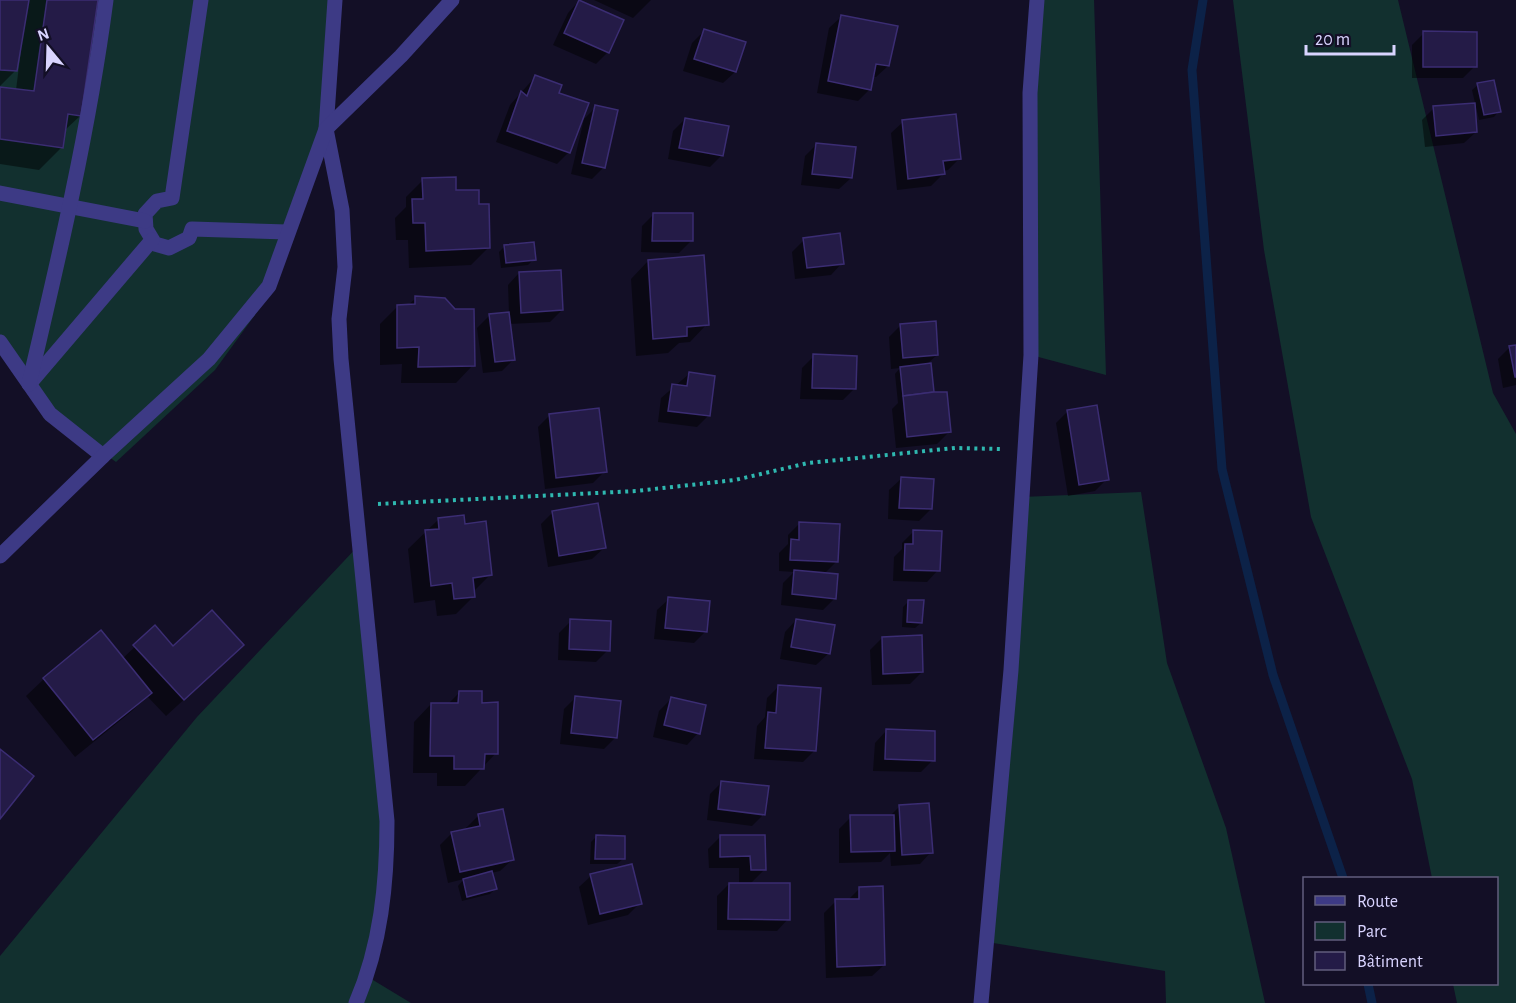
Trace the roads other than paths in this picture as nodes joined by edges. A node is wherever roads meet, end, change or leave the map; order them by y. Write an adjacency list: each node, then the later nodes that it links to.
1 (106, 0): 8 (street)
2 (201, 0): 9 (street)
3 (335, 0): 6 (street)
4 (452, 0): 6 (street)
5 (1037, 0): 17 (street)
6 (326, 129): 10 (street); 16 (street)
7 (0, 193): 8 (street)
8 (71, 206): 9 (street); 13 (street)
9 (145, 221): 11 (street)
10 (287, 232): 11 (street); 14 (street)
11 (152, 240): 13 (street)
12 (0, 342): 13 (street)
13 (29, 384): 14 (street)
14 (103, 456): 15 (street)
15 (0, 556)
16 (356, 1003)
17 (981, 1003)

